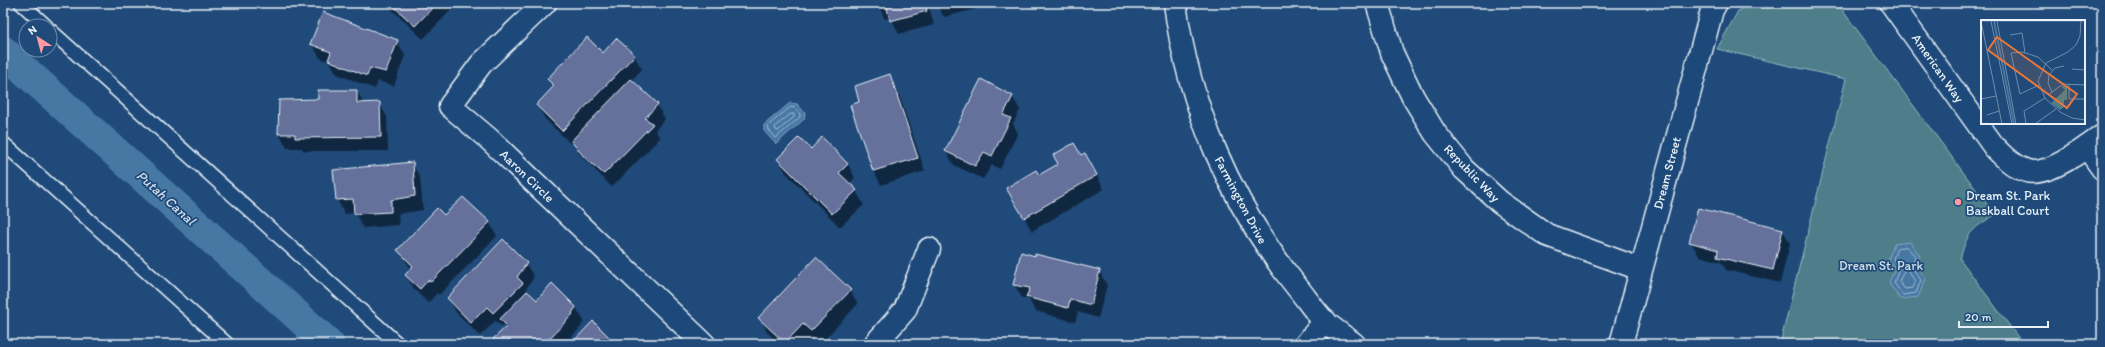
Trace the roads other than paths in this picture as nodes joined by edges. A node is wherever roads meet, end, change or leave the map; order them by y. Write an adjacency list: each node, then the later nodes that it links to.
1 (21, 3): 7 (lane)
2 (545, 3): 17 (street, Aaron Circle)
3 (1175, 3): 14 (street, Farmington Drive)
4 (1377, 3): 13 (street, Republic Way)
5 (1716, 3): 13 (street, Dream Street)
6 (1892, 3): 9 (street, American Way)
7 (37, 18)
8 (58, 37): 16 (lane)
9 (2094, 142): 11 (street)
10 (3, 143): 15 (lane)
11 (2102, 168)
12 (929, 249): 18 (street)
13 (1640, 269): 21 (street, Dream Street)
14 (1325, 321): 19 (street); 20 (street, Farmington Drive)
15 (227, 344)
16 (398, 344)
17 (704, 344)
18 (875, 344)
19 (1306, 344)
20 (1354, 344)
21 (1621, 344)

